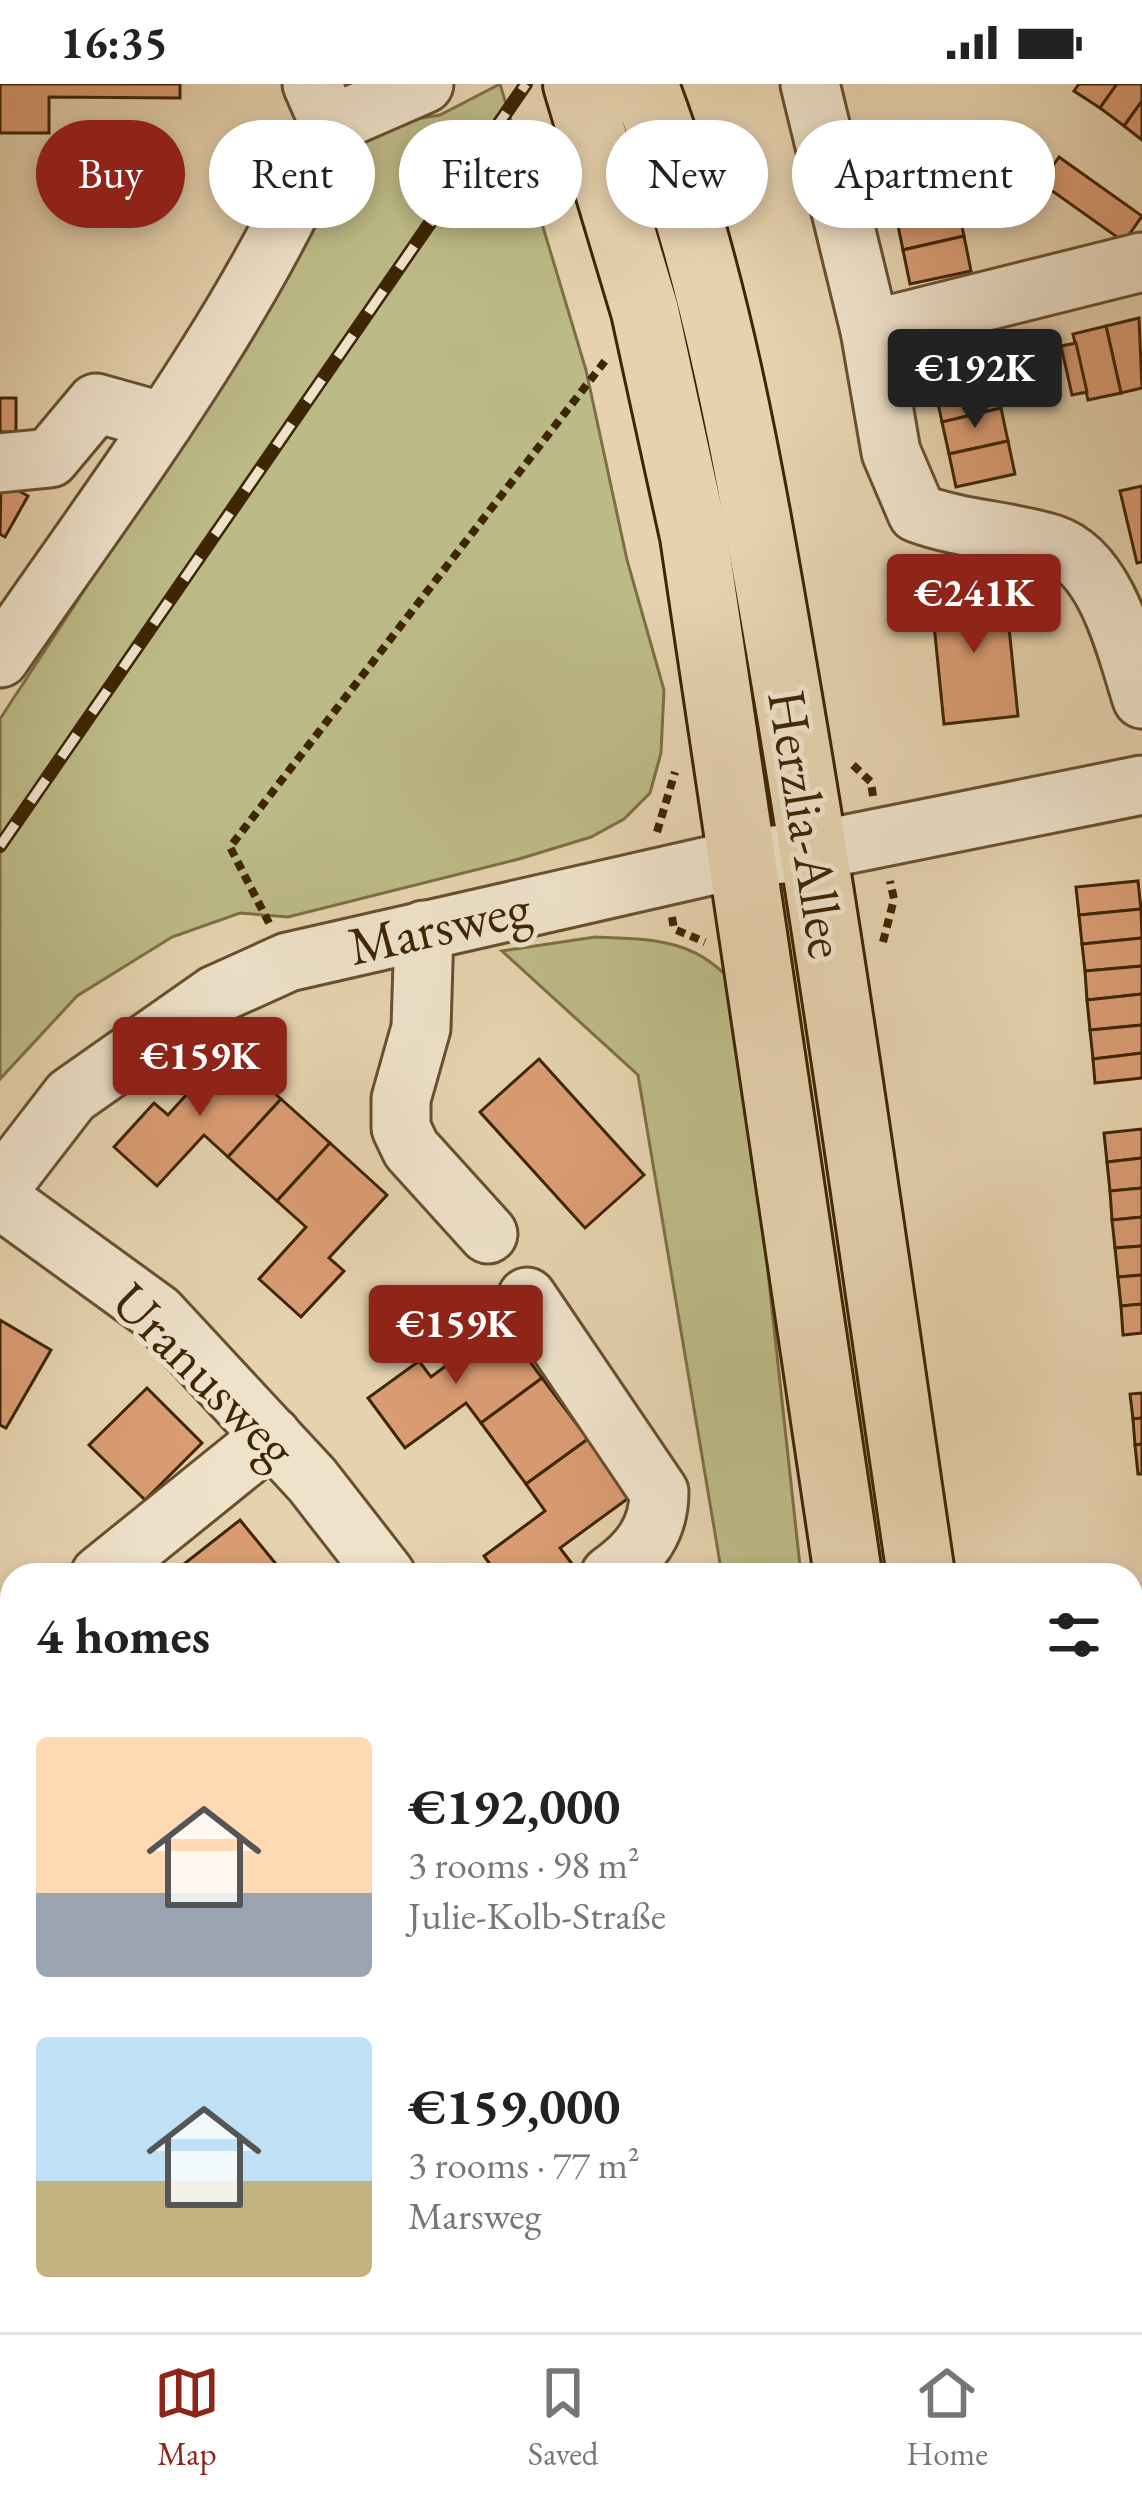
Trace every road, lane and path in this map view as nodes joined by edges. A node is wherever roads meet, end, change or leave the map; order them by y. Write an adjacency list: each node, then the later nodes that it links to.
1 (424, 84): 5 (street)
2 (577, 84): 7 (main road, Herzlia-Allee)
3 (810, 84): 8 (street)
4 (650, 100): 14 (main road, Herzlia-Allee)
5 (321, 104): 9 (street)
6 (1142, 262): 8 (street)
7 (645, 310): 15 (main road, Herzlia-Allee); 17 (path)
8 (870, 330): 12 (street)
9 (164, 422): 10 (street); 11 (street)
10 (0, 463)
11 (0, 658)
12 (1142, 699)
13 (1142, 785): 14 (street, Marsweg)
14 (814, 851): 15 (street, Marsweg); 27 (main road, Herzlia-Allee)
15 (744, 858): 16 (street, Marsweg); 26 (main road, Herzlia-Allee)
16 (424, 930): 17 (street, Marsweg); 20 (street)
17 (288, 962): 18 (street, Marsweg)
18 (0, 1188)
19 (0, 1198): 22 (street, Uranusweg)
20 (488, 1234)
21 (527, 1297): 25 (street)
22 (272, 1436): 23 (street); 24 (street, Uranusweg)
23 (115, 1563)
24 (376, 1563)
25 (623, 1563)
26 (846, 1563)
27 (919, 1563)

